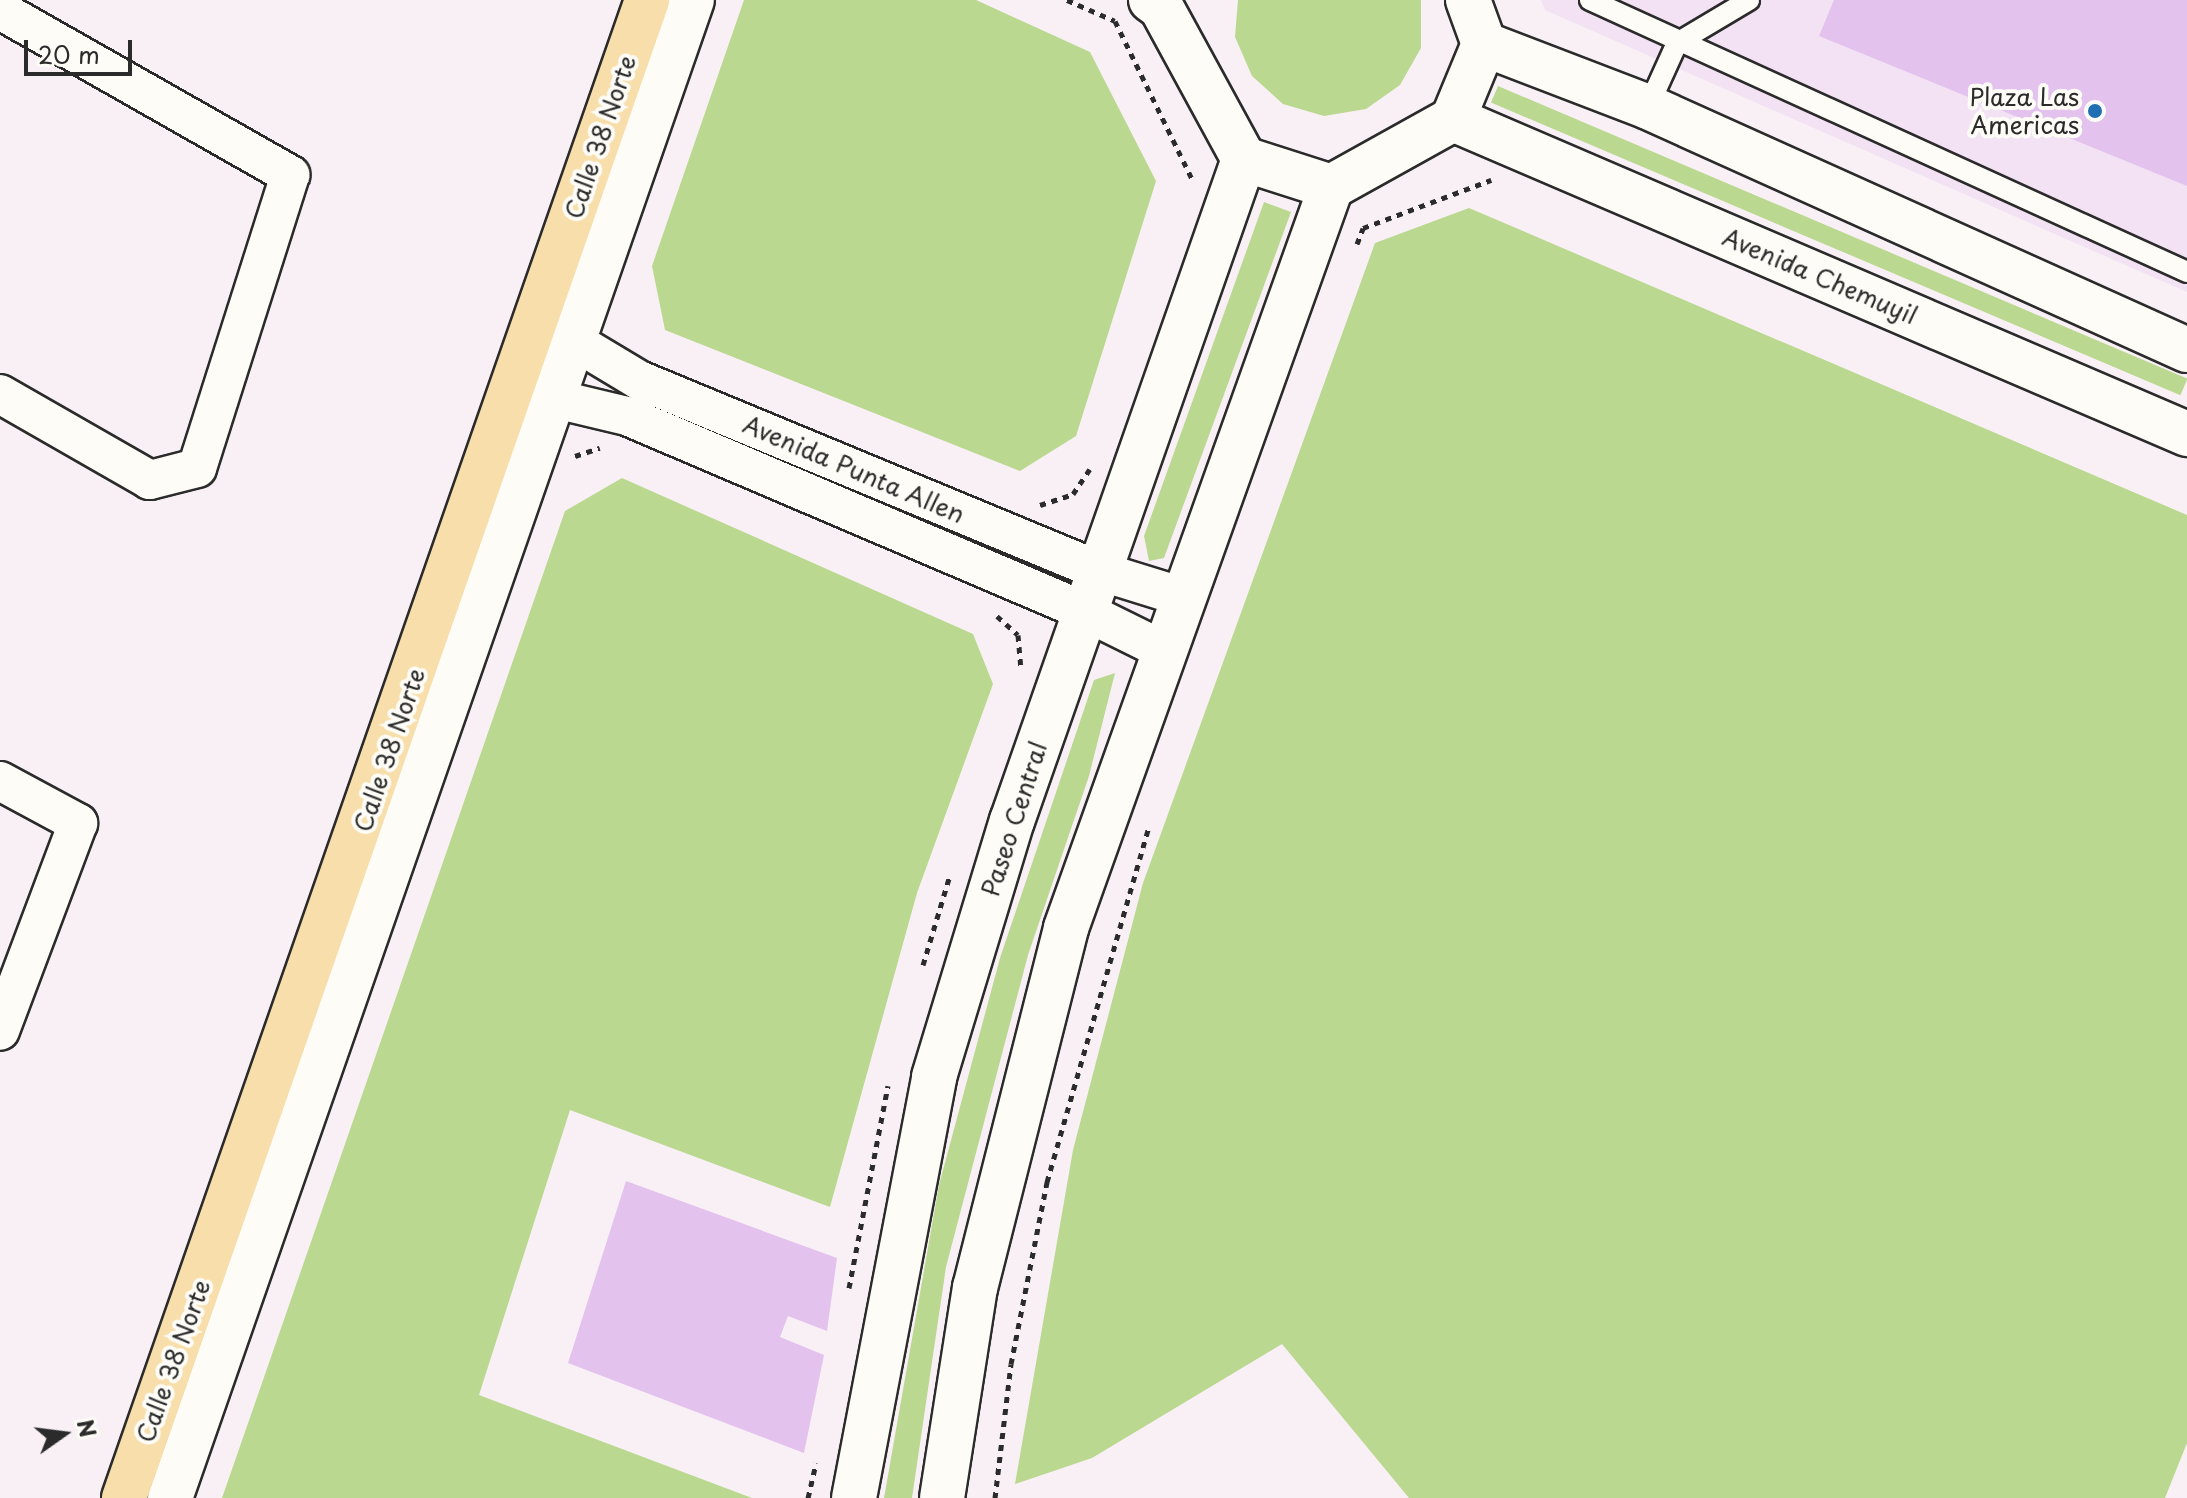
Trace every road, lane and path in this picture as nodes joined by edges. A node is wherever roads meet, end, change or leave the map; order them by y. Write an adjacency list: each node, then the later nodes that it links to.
1 (647, 0): 19 (main road, Calle 38 Norte)
2 (692, 0): 19 (main road, Calle 38 Norte)
3 (1067, 0): 15 (path)
4 (1468, 0): 10 (main road)
5 (1590, 0): 9 (lane)
6 (1749, 0): 9 (lane)
7 (1159, 2): 13 (main road)
8 (0, 10): 21 (street)
9 (1677, 43): 11 (lane); 18 (lane)
10 (1484, 44): 11 (main road); 12 (main road)
11 (1648, 107): 20 (main road)
12 (1453, 119): 16 (main road); 23 (main road, Avenida Chemuyil)
13 (1244, 159): 16 (main road); 24 (main road, Paseo Central)
14 (1489, 180): 17 (path)
15 (1194, 184)
16 (1331, 187): 25 (main road)
17 (1354, 250)
18 (2187, 272)
19 (556, 328): 22 (main road, Calle 38 Norte); 24 (street, Avenida Punta Allen)
20 (2187, 350)
21 (0, 394)
22 (533, 395): 26 (street, Avenida Punta Allen); 31 (main road, Calle 38 Norte); 32 (main road, Calle 38 Norte)
23 (2187, 434)
24 (1099, 571): 25 (street, Avenida Punta Allen); 26 (main road, Paseo Central)
25 (1180, 596): 27 (main road)
26 (1084, 611): 27 (street, Avenida Punta Allen); 33 (main road, Paseo Central)
27 (1161, 649): 34 (main road)
28 (0, 781): 30 (street)
29 (1151, 818): 35 (path)
30 (0, 1031)
31 (124, 1498)
32 (170, 1498)
33 (854, 1498)
34 (942, 1498)
35 (995, 1498)

